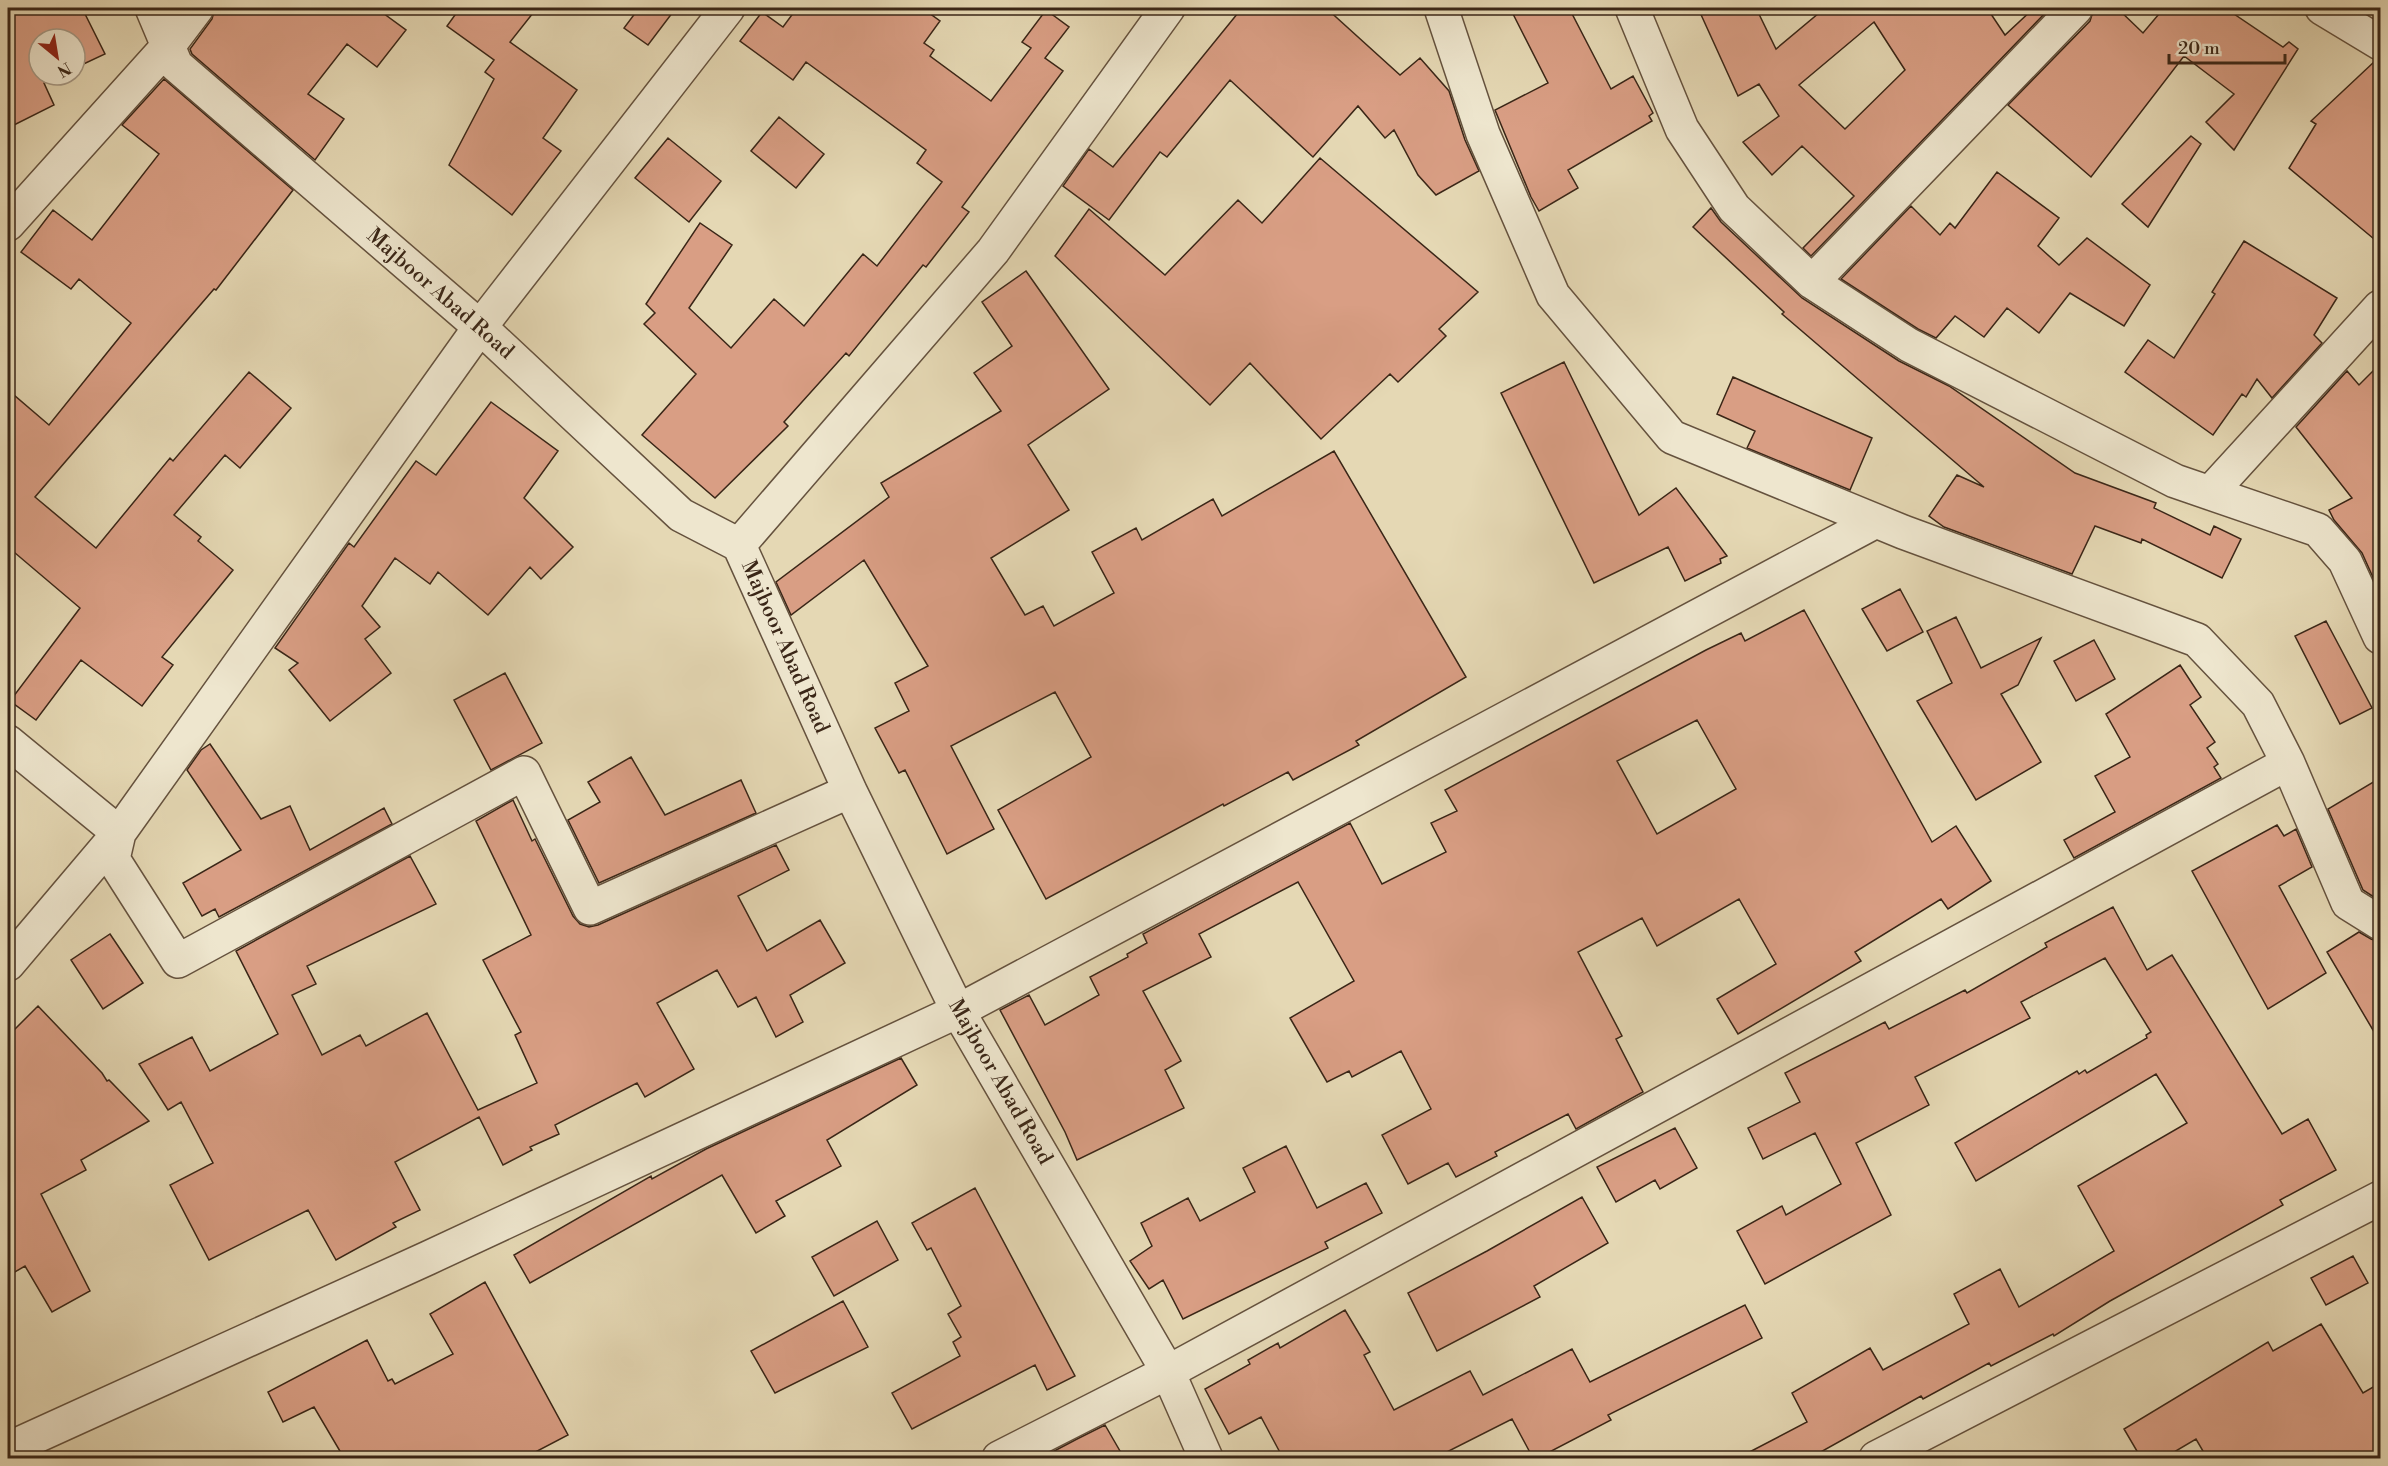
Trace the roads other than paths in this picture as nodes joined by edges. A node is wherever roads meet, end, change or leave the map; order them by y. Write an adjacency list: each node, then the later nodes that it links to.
1 (152, 8): 10 (street, Majboor Abad Road)
2 (197, 8): 10 (street)
3 (728, 8): 14 (street)
4 (1168, 8): 17 (street)
5 (1441, 8): 16 (street)
6 (1632, 8): 12 (street)
7 (2076, 8): 12 (street)
8 (2322, 8): 9 (street)
9 (2380, 43)
10 (169, 45): 11 (street); 14 (street, Majboor Abad Road)
11 (8, 224)
12 (1812, 282): 15 (street)
13 (2380, 307): 15 (street)
14 (480, 327): 17 (street, Majboor Abad Road); 22 (street)
15 (2210, 493): 18 (street)
16 (1876, 521): 20 (street); 25 (street)
17 (739, 545): 21 (street, Majboor Abad Road)
18 (2380, 637)
19 (8, 742): 22 (street)
20 (2288, 763): 23 (street); 27 (street)
21 (850, 791): 22 (street); 25 (street, Majboor Abad Road)
22 (119, 833): 24 (street)
23 (2380, 923)
24 (8, 964)
25 (958, 1011): 27 (street, Majboor Abad Road); 28 (street)
26 (2380, 1198): 31 (street)
27 (1168, 1372): 29 (street); 30 (street, Majboor Abad Road)
28 (8, 1449)
29 (999, 1458)
30 (1206, 1458)
31 (1876, 1458)

